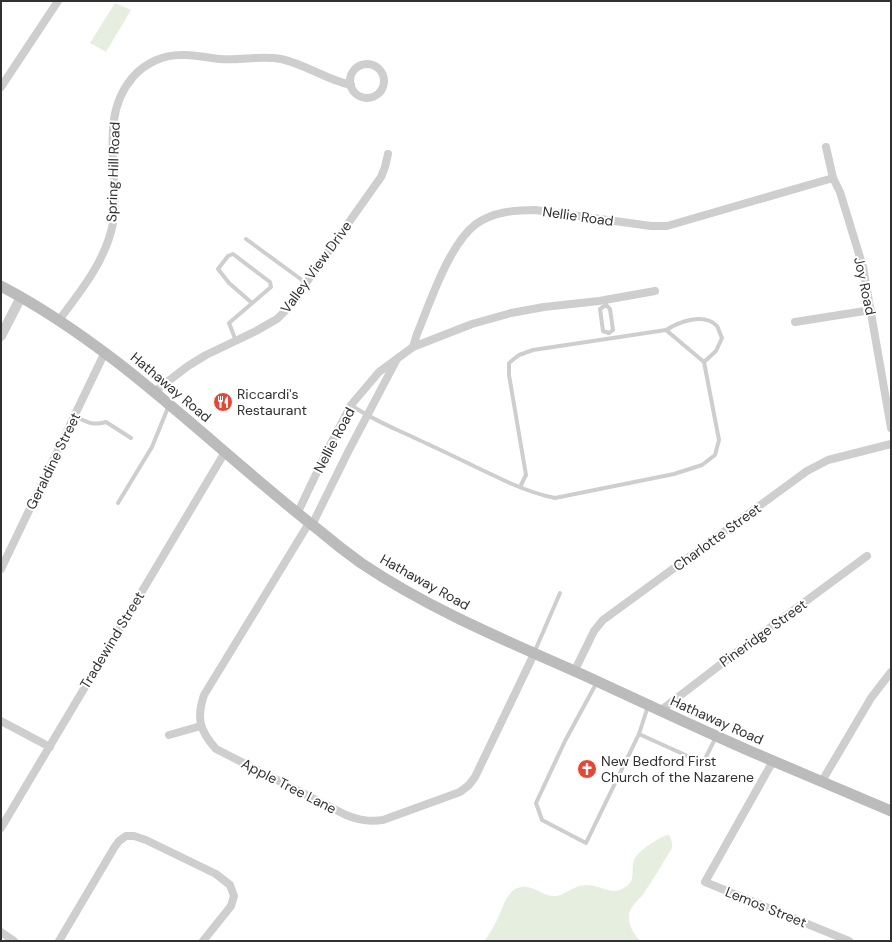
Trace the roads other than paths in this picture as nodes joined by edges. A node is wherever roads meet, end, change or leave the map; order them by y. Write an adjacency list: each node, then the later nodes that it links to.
1 (58, 1): 3 (street)
2 (351, 85): 2 (street, Spring Hill Road); 15 (street, Spring Hill Road)
3 (1, 87)
4 (826, 147): 6 (street, Joy Road)
5 (388, 154): 8 (street, Valley View Drive)
6 (833, 178): 14 (street, Joy Road); 22 (street, Nellie Road)
7 (246, 239): 8 (lane)
8 (306, 284): 21 (street, Valley View Drive)
9 (1, 286): 11 (main road, Hathaway Road)
10 (655, 291): 12 (street)
11 (21, 297): 15 (main road, Hathaway Road); 19 (street)
12 (606, 302): 18 (lane); 18 (lane); 22 (street)
13 (252, 303): 13 (lane); 21 (lane)
14 (871, 310): 16 (street); 31 (street, Joy Road)
15 (58, 320): 23 (main road, Hathaway Road)
16 (795, 322)
17 (666, 330): 20 (lane); 25 (lane); 25 (lane)
18 (609, 333): 20 (lane)
19 (1, 336)
20 (610, 339): 35 (lane)
21 (236, 341): 26 (street, Valley View Drive)
22 (413, 347): 24 (street, Nellie Road)
23 (105, 352): 26 (main road, Hathaway Road); 29 (street, Geraldine Street)
24 (399, 357): 28 (street, Nellie Road); 30 (street, Nellie Road)
25 (704, 362): 35 (lane)
26 (154, 392): 27 (main road, Hathaway Road)
27 (170, 405): 34 (main road, Hathaway Road); 36 (lane)
28 (351, 405): 30 (lane); 37 (street, Nellie Road)
29 (74, 416): 32 (lane); 40 (street, Geraldine Street)
30 (367, 416): 35 (lane); 38 (street, Nellie Road)
31 (891, 428)
32 (132, 438)
33 (891, 444): 43 (street, Charlotte Street)
34 (224, 452): 37 (main road, Hathaway Road); 53 (street, Tradewind Street)
35 (520, 487)
36 (118, 503)
37 (297, 514): 38 (main road, Hathaway Road)
38 (310, 524): 42 (main road, Hathaway Road); 49 (street, Apple Tree Lane)
39 (867, 556): 47 (street, Pineridge Street)
40 (1, 569)
41 (560, 593): 42 (lane)
42 (534, 654): 43 (main road, Hathaway Road); 49 (street, Apple Tree Lane)
43 (574, 672): 45 (main road, Hathaway Road)
44 (891, 672): 55 (street)
45 (597, 682): 46 (main road, Hathaway Road); 50 (lane)
46 (648, 706): 47 (main road, Hathaway Road); 50 (lane)
47 (660, 711): 52 (main road, Hathaway Road)
48 (1, 721): 53 (street)
49 (201, 726): 51 (street)
50 (639, 734): 52 (lane)
51 (169, 735)
52 (716, 736): 54 (main road, Hathaway Road)
53 (50, 747): 57 (street, Tradewind Street)
54 (774, 761): 55 (main road, Hathaway Road); 62 (street, Lemos Street)
55 (822, 781): 56 (main road, Hathaway Road)
56 (891, 812)
57 (1, 828)
58 (1, 932): 59 (street)
59 (14, 941)
60 (59, 941): 61 (street)
61 (203, 941)
62 (849, 941)

